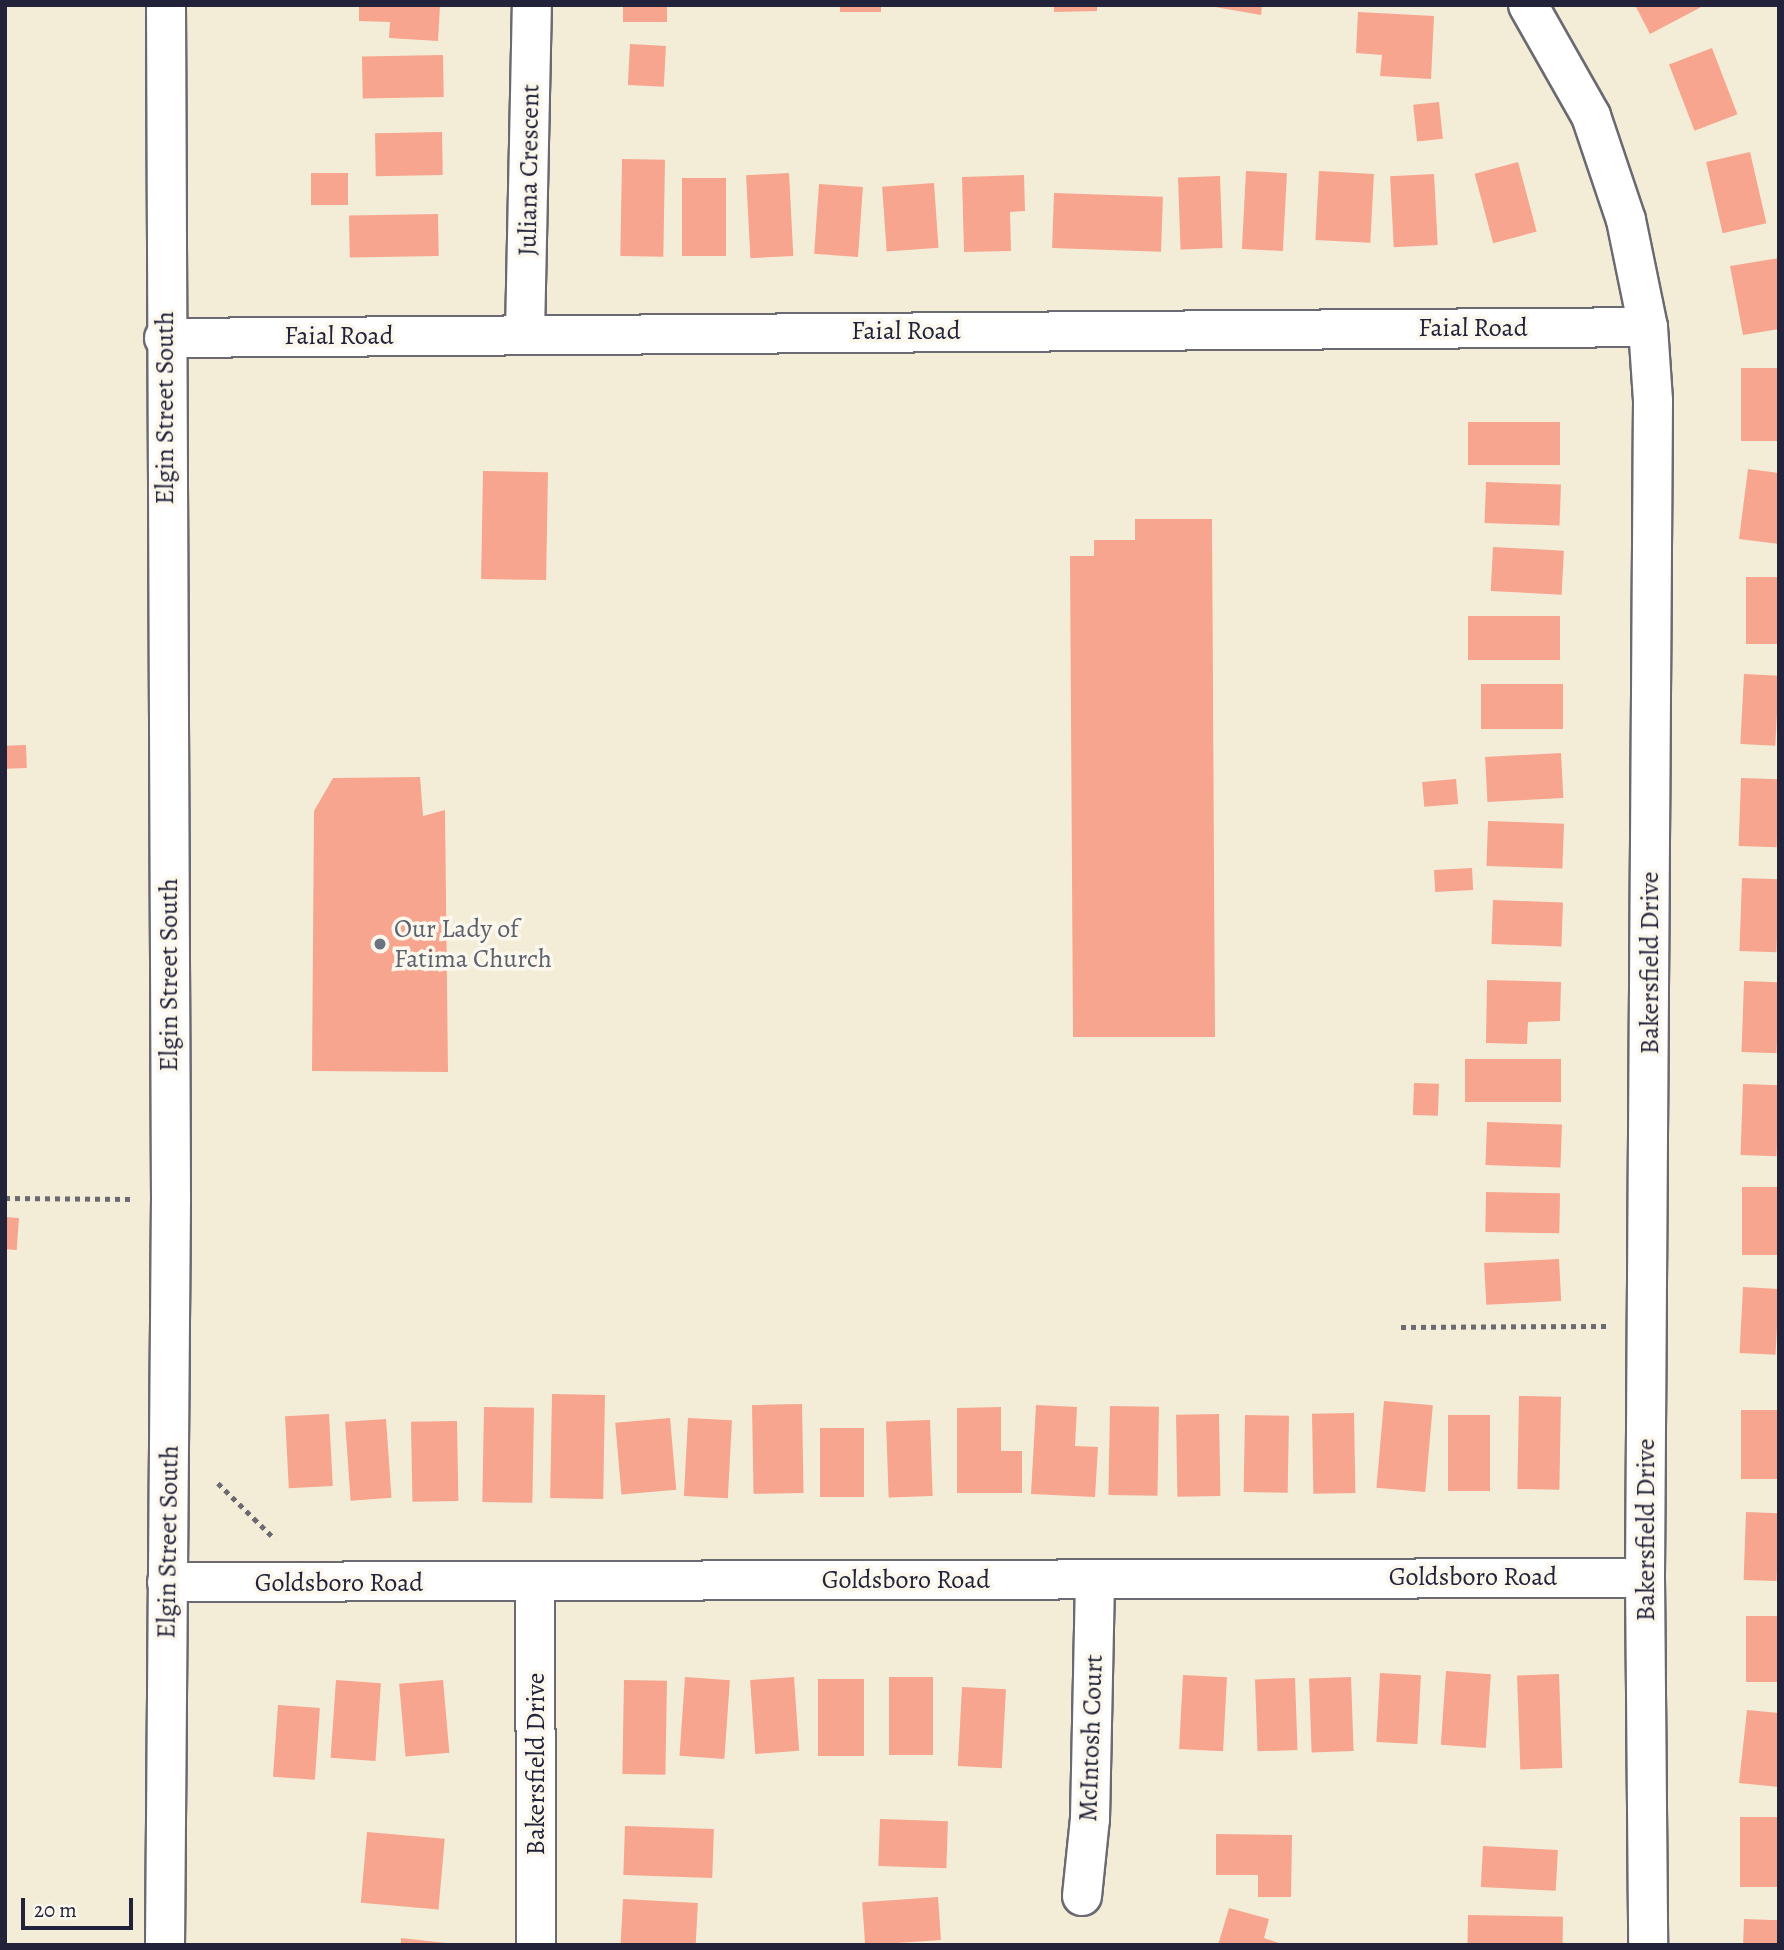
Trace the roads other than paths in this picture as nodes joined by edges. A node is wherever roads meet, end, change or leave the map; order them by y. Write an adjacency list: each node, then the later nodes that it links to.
1 (166, 5): 6 (street, Elgin Street South)
2 (532, 5): 5 (street, Juliana Crescent)
3 (1528, 5): 4 (street, Bakersfield Drive)
4 (1648, 327): 5 (street, Faial Road); 7 (street, Bakersfield Drive)
5 (525, 334): 6 (street, Faial Road)
6 (164, 338): 9 (street, Elgin Street South)
7 (1645, 1578): 8 (street, Goldsboro Road); 14 (street, Bakersfield Drive)
8 (1095, 1580): 10 (street, Goldsboro Road); 11 (street, McIntosh Court)
9 (167, 1582): 10 (street, Goldsboro Road); 12 (street, Elgin Street South)
10 (535, 1582): 13 (street, Bakersfield Drive)
11 (1082, 1896)
12 (165, 1945)
13 (536, 1945)
14 (1648, 1945)

